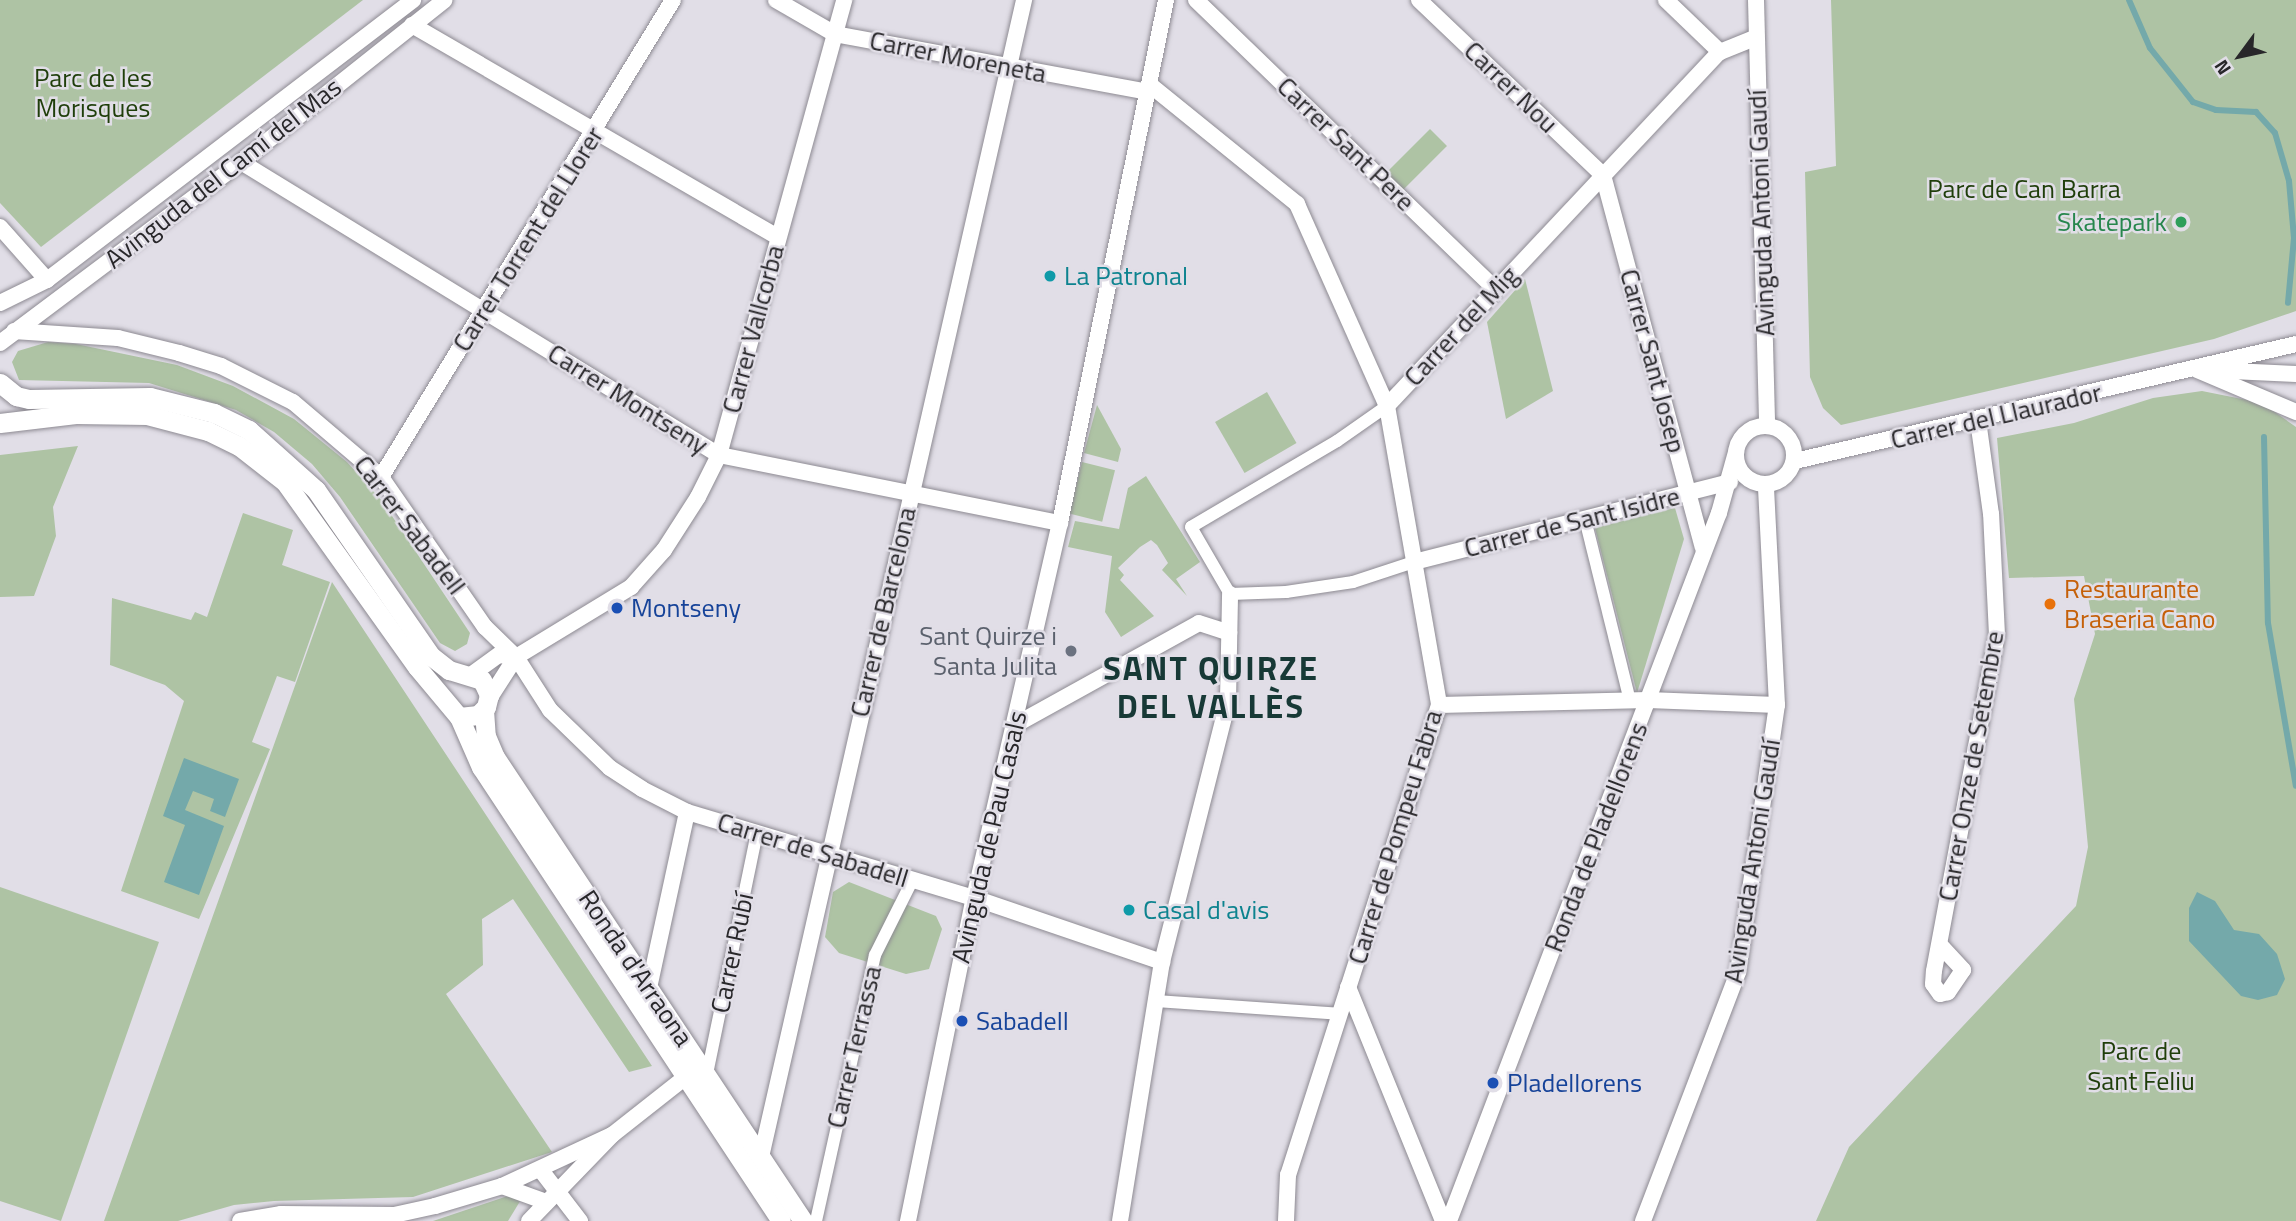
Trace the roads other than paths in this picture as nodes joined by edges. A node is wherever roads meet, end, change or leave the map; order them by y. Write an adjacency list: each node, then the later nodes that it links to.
1 (413, 0): 23 (street, Avinguda del Camí del Mas)
2 (445, 0): 12 (street, Avinguda del Camí del Mas)
3 (673, 0): 18 (street, Carrer Torrent del Llorer)
4 (776, 0): 13 (street, Carrer Moreneta)
5 (844, 0): 13 (street, Carrer Vallcorba)
6 (1024, 0): 16 (street, Carrer de Barcelona)
7 (1166, 0): 17 (street, Avinguda de Pau Casals)
8 (1196, 0): 24 (street, Carrer Sant Pere)
9 (1419, 0): 20 (street, Carrer Nou)
10 (1666, 0): 15 (street)
11 (1756, 0): 14 (street, Avinguda Antoni Gaudí)
12 (412, 25): 18 (street); 19 (street, Avinguda del Camí del Mas)
13 (835, 34): 16 (street, Carrer Moreneta); 22 (street, Carrer Vallcorba)
14 (1755, 38): 15 (street, Carrer del Mig); 37 (street, Avinguda Antoni Gaudí)
15 (1720, 52): 20 (street, Carrer del Mig)
16 (1005, 66): 17 (street, Carrer Moreneta); 45 (street, Carrer de Barcelona)
17 (1148, 88): 33 (street, Carrer de Pompeu Fabra); 47 (street, Avinguda de Pau Casals)
18 (594, 132): 22 (street); 26 (street, Carrer Torrent del Llorer)
19 (241, 162): 26 (street, Carrer Montseny); 27 (street, Avinguda del Camí del Mas)
20 (1603, 174): 24 (street, Carrer del Mig); 44 (street, Carrer Sant Josep)
21 (0, 227): 23 (street)
22 (777, 237): 39 (street, Carrer Vallcorba)
23 (47, 280): 25 (street, Avinguda del Camí del Mas)
24 (1495, 289): 33 (street, Carrer del Mig)
25 (0, 303)
26 (484, 311): 39 (street, Carrer Montseny); 41 (street, Carrer Torrent del Llorer)
27 (14, 331): 28 (street, Avinguda del Camí del Mas); 41 (street, Carrer Sabadell)
28 (0, 343)
29 (2296, 344): 30 (street, Carrer del Llaurador)
30 (2197, 370): 31 (street, Carrer del Llaurador); 34 (street); 35 (street, Carrer del Llaurador)
31 (2296, 374)
32 (0, 383): 53 (street, Ronda d'Arraona)
33 (1387, 405): 49 (street, Carrer de Pompeu Fabra); 50 (street, Carrer del Mig)
34 (2296, 412)
35 (1978, 421): 40 (street, Carrer del Llaurador); 67 (street, Carrer Onze de Setembre)
36 (0, 423): 55 (street, Ronda d'Arraona)
37 (1767, 426): 38 (street); 40 (street)
38 (1736, 452): 42 (street, Ronda de Pladellorens); 43 (street)
39 (719, 455): 45 (street, Carrer Montseny); 52 (street, Carrer Vallcorba)
40 (1795, 461): 43 (street)
41 (381, 477): 52 (street, Carrer Sabadell)
42 (1730, 482): 44 (street, Carrer de Sant Isidre); 48 (street, Ronda de Pladellorens)
43 (1766, 485): 59 (street, Avinguda Antoni Gaudí)
44 (1688, 492): 46 (street, Carrer de Sant Isidre); 48 (street, Carrer Sant Josep)
45 (910, 493): 47 (street, Carrer Montseny); 64 (street, Carrer de Barcelona)
46 (1585, 519): 49 (street, Carrer de Sant Isidre); 56 (street)
47 (1060, 523): 61 (street, Avinguda de Pau Casals)
48 (1703, 547): 54 (street, Ronda de Pladellorens)
49 (1414, 562): 50 (street); 58 (street, Carrer de Pompeu Fabra)
50 (1230, 594): 51 (street)
51 (1229, 633): 61 (street); 68 (street)
52 (516, 657): 53 (street, Carrer Vallcorba); 57 (street, Carrer Vallcorba); 62 (street, Carrer de Sabadell)
53 (468, 675): 55 (street); 57 (street, Ronda d'Arraona)
54 (1648, 700): 56 (street); 59 (street); 91 (street, Ronda de Pladellorens)
55 (446, 701): 60 (street, Ronda d'Arraona)
56 (1630, 701): 58 (street)
57 (486, 705): 60 (street); 70 (street, Ronda d'Arraona)
58 (1439, 705): 69 (street, Carrer de Pompeu Fabra)
59 (1777, 705): 92 (street, Avinguda Antoni Gaudí)
60 (459, 717): 73 (street, Ronda d'Arraona)
61 (1015, 725): 66 (street, Avinguda de Pau Casals)
62 (687, 812): 63 (street, Carrer de Sabadell); 70 (street)
63 (757, 832): 64 (street, Carrer de Sabadell); 73 (street, Carrer Rubí)
64 (829, 857): 65 (street, Carrer de Sabadell); 75 (street, Carrer de Barcelona)
65 (912, 881): 66 (street, Carrer de Sabadell); 86 (street, Carrer Terrassa)
66 (974, 898): 68 (street, Carrer de Sabadell); 87 (street, Avinguda de Pau Casals)
67 (1940, 944)
68 (1162, 962): 71 (street)
69 (1348, 987): 72 (street, Carrer de Pompeu Fabra); 90 (street)
70 (649, 988): 73 (street, Ronda d'Arraona)
71 (1155, 1001): 72 (street); 88 (street)
72 (1340, 1014): 89 (street, Carrer de Pompeu Fabra)
73 (697, 1075): 74 (street); 75 (street, Ronda d'Arraona); 84 (street, Ronda d'Arraona)
74 (612, 1135): 76 (street); 78 (street)
75 (761, 1157): 85 (street, Ronda d'Arraona)
76 (540, 1169): 77 (street); 78 (street)
77 (502, 1186): 79 (street); 80 (street)
78 (558, 1188): 79 (street); 83 (street)
79 (546, 1202): 82 (street)
80 (382, 1218): 81 (street)
81 (240, 1221)
82 (529, 1221)
83 (580, 1221)
84 (781, 1221)
85 (803, 1221)
86 (816, 1221)
87 (908, 1221)
88 (1123, 1221)
89 (1286, 1221)
90 (1443, 1221)
91 (1449, 1221)
92 (1643, 1221)

